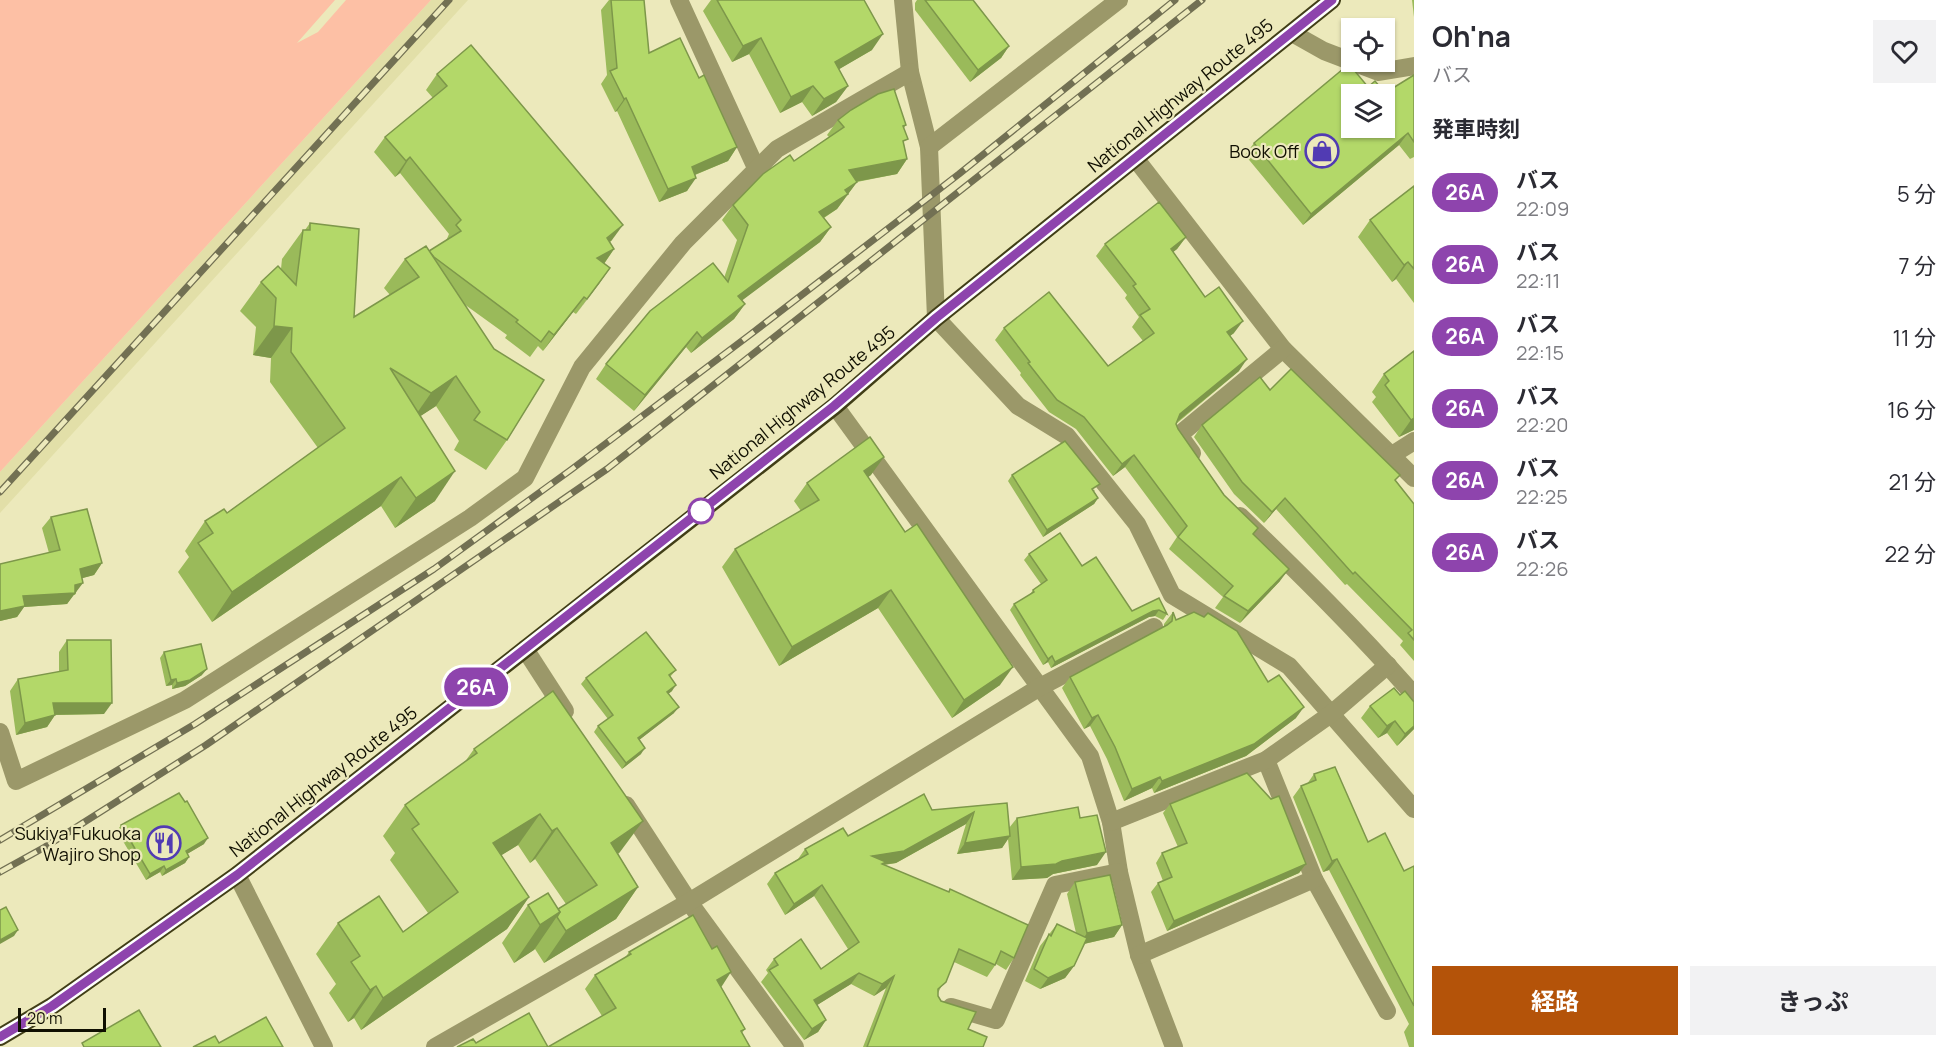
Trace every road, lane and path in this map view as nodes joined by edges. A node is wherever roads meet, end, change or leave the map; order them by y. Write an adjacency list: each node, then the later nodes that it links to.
1 (679, 0): 10 (street)
2 (903, 0): 7 (street)
3 (1119, 0): 8 (street)
4 (1332, 0): 5 (highway, National Highway Route 495)
5 (1292, 33): 6 (street); 9 (highway, National Highway Route 495)
6 (1414, 66)
7 (910, 72): 8 (street); 10 (street)
8 (929, 147): 11 (street)
9 (1135, 158): 11 (highway, National Highway Route 495); 12 (street)
10 (757, 170): 26 (street)
11 (936, 318): 13 (highway, National Highway Route 495); 24 (street)
12 (1283, 349): 15 (street); 16 (street)
13 (834, 406): 20 (highway, National Highway Route 495); 22 (street)
14 (1414, 441): 15 (street)
15 (1392, 455): 17 (street)
16 (1199, 463)
17 (1414, 478)
18 (1225, 501): 21 (street)
19 (1154, 627): 22 (street)
20 (525, 649): 25 (street); 32 (highway, National Highway Route 495)
21 (1388, 665): 23 (street); 24 (street)
22 (1040, 687): 30 (street); 34 (street)
23 (1414, 695)
24 (1331, 714): 27 (street); 29 (street)
25 (572, 722)
26 (0, 732)
27 (1266, 760): 30 (street); 33 (street)
28 (618, 792): 34 (street)
29 (1414, 809)
30 (1111, 822): 31 (street)
31 (1119, 872): 35 (street); 36 (street)
32 (237, 875): 38 (highway, National Highway Route 495); 39 (street)
33 (1314, 879): 35 (street); 37 (street)
34 (689, 902): 40 (street); 41 (street)
35 (1138, 955): 42 (street)
36 (941, 1004)
37 (1388, 1011)
38 (0, 1037)
39 (324, 1047)
40 (435, 1047)
41 (795, 1047)
42 (1174, 1047)

